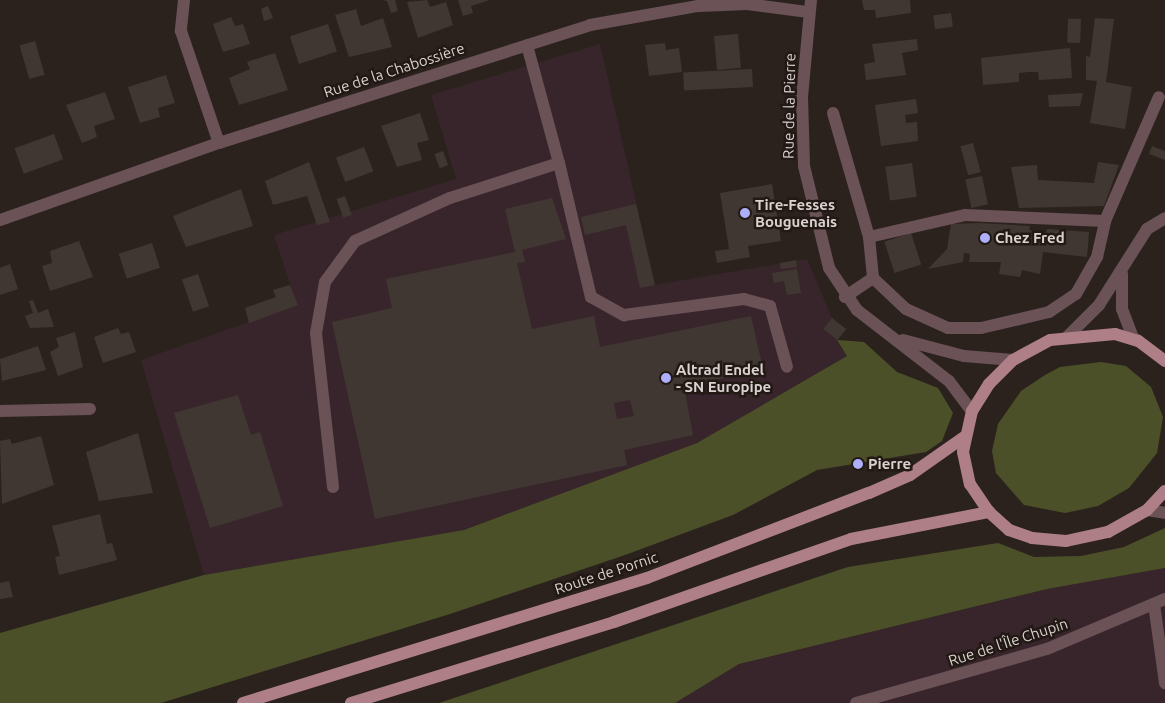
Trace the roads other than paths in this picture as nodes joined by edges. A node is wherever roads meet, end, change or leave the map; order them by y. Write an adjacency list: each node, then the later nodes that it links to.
1 (184, 0): 6 (street)
2 (809, 6): 3 (street, Rue de la Chabossière); 14 (street, Rue de la Pierre)
3 (527, 44): 6 (street, Rue de la Chabossière); 7 (street)
4 (1159, 97): 10 (street)
5 (833, 113): 11 (street)
6 (220, 143): 9 (street, Rue de la Chabossière)
7 (559, 163): 20 (street); 25 (street)
8 (1165, 218): 12 (street)
9 (0, 220)
10 (1105, 221): 11 (street); 13 (street)
11 (869, 237): 13 (street)
12 (1122, 274): 16 (street); 17 (street)
13 (873, 278): 14 (street)
14 (845, 296): 15 (street, Rue de la Pierre)
15 (891, 336): 18 (street, Rue de la Pierre); 23 (street, Rue de la Pierre)
16 (1067, 336): 17 (main road); 18 (main road)
17 (1133, 338): 19 (main road)
18 (1013, 360): 23 (main road)
19 (1165, 361)
20 (787, 367)
21 (90, 409): 22 (street)
22 (0, 411)
23 (972, 412): 24 (main road)
24 (964, 437): 28 (main road); 32 (main road, Route de Pornic)
25 (333, 487)
26 (1165, 491): 27 (main road)
27 (1147, 510): 28 (main road); 29 (street)
28 (989, 512): 33 (main road)
29 (1165, 513)
30 (1160, 602): 31 (street); 34 (street, Rue de l'Île Chupin)
31 (1165, 682)
32 (243, 703)
33 (351, 703)
34 (856, 703)

